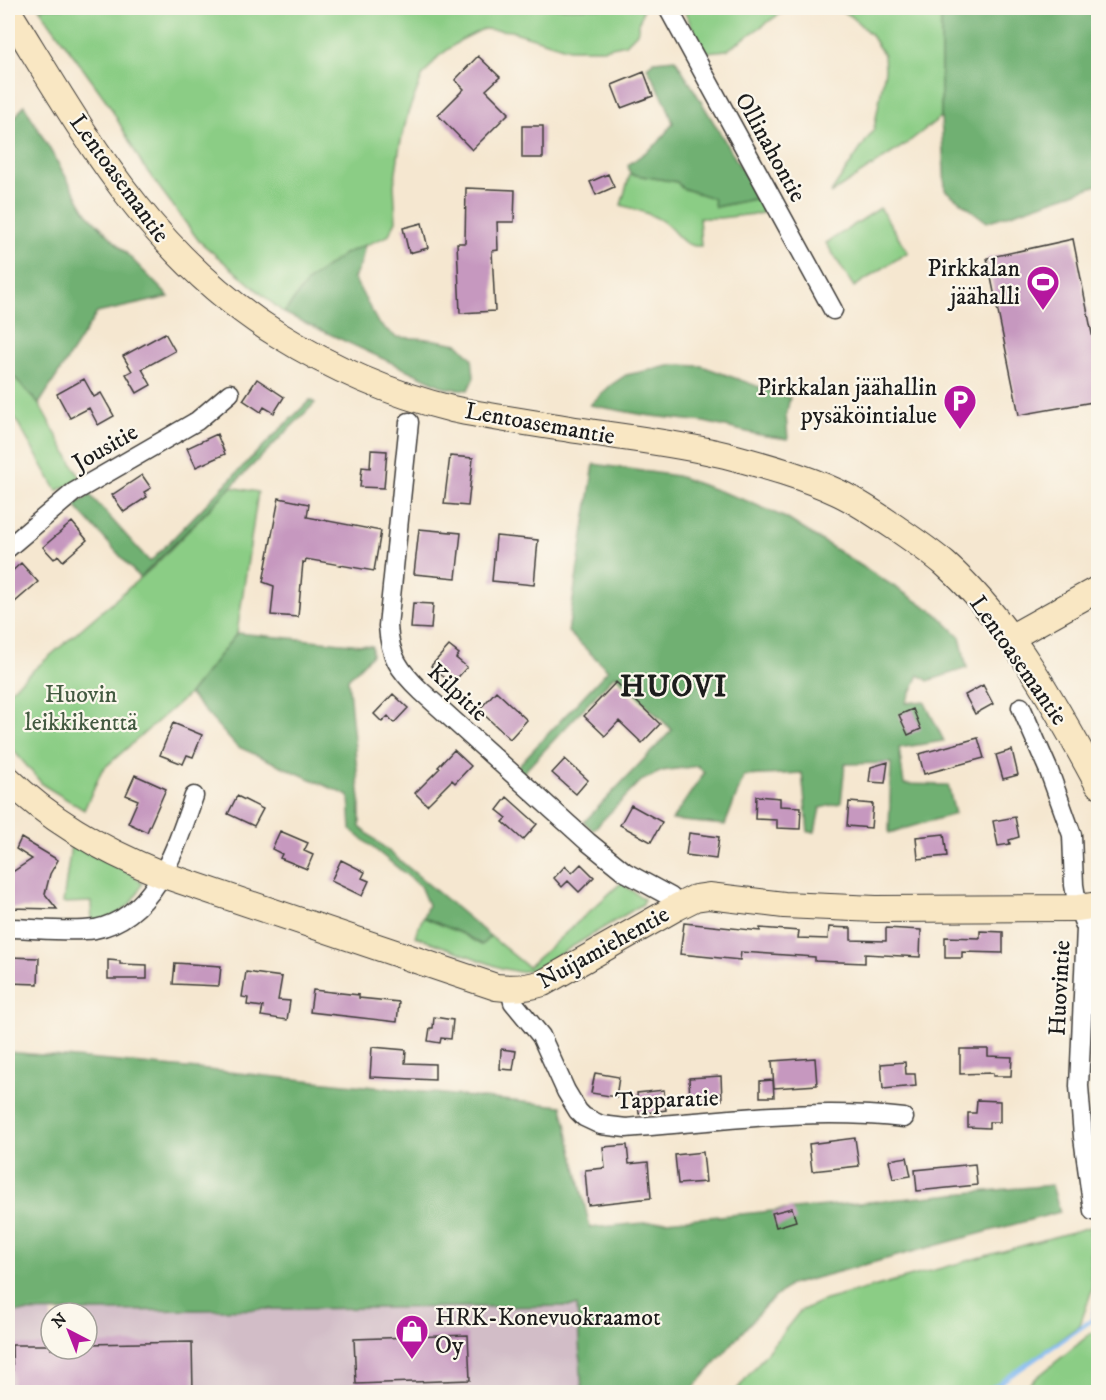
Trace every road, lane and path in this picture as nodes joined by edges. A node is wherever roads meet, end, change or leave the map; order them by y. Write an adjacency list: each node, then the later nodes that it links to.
1 (668, 8): 3 (street, Ollinahontie)
2 (8, 11): 8 (main road, Lentoasemantie)
3 (832, 310)
4 (230, 393): 6 (street, Jousitie)
5 (409, 422): 14 (street, Kilpitie)
6 (8, 548)
7 (1098, 589): 8 (main road)
8 (1010, 638): 11 (main road, Lentoasemantie)
9 (1021, 706): 15 (street, Huovintie)
10 (8, 779): 13 (main road, Nuijamiehentie)
11 (1098, 784)
12 (194, 796): 13 (street)
13 (162, 874): 16 (street); 17 (main road, Nuijamiehentie)
14 (677, 907): 15 (main road, Nuijamiehentie); 17 (main road, Nuijamiehentie)
15 (1088, 907): 19 (street, Huovintie)
16 (8, 928)
17 (510, 989): 18 (street, Tapparatie)
18 (904, 1118)
19 (1093, 1210)

